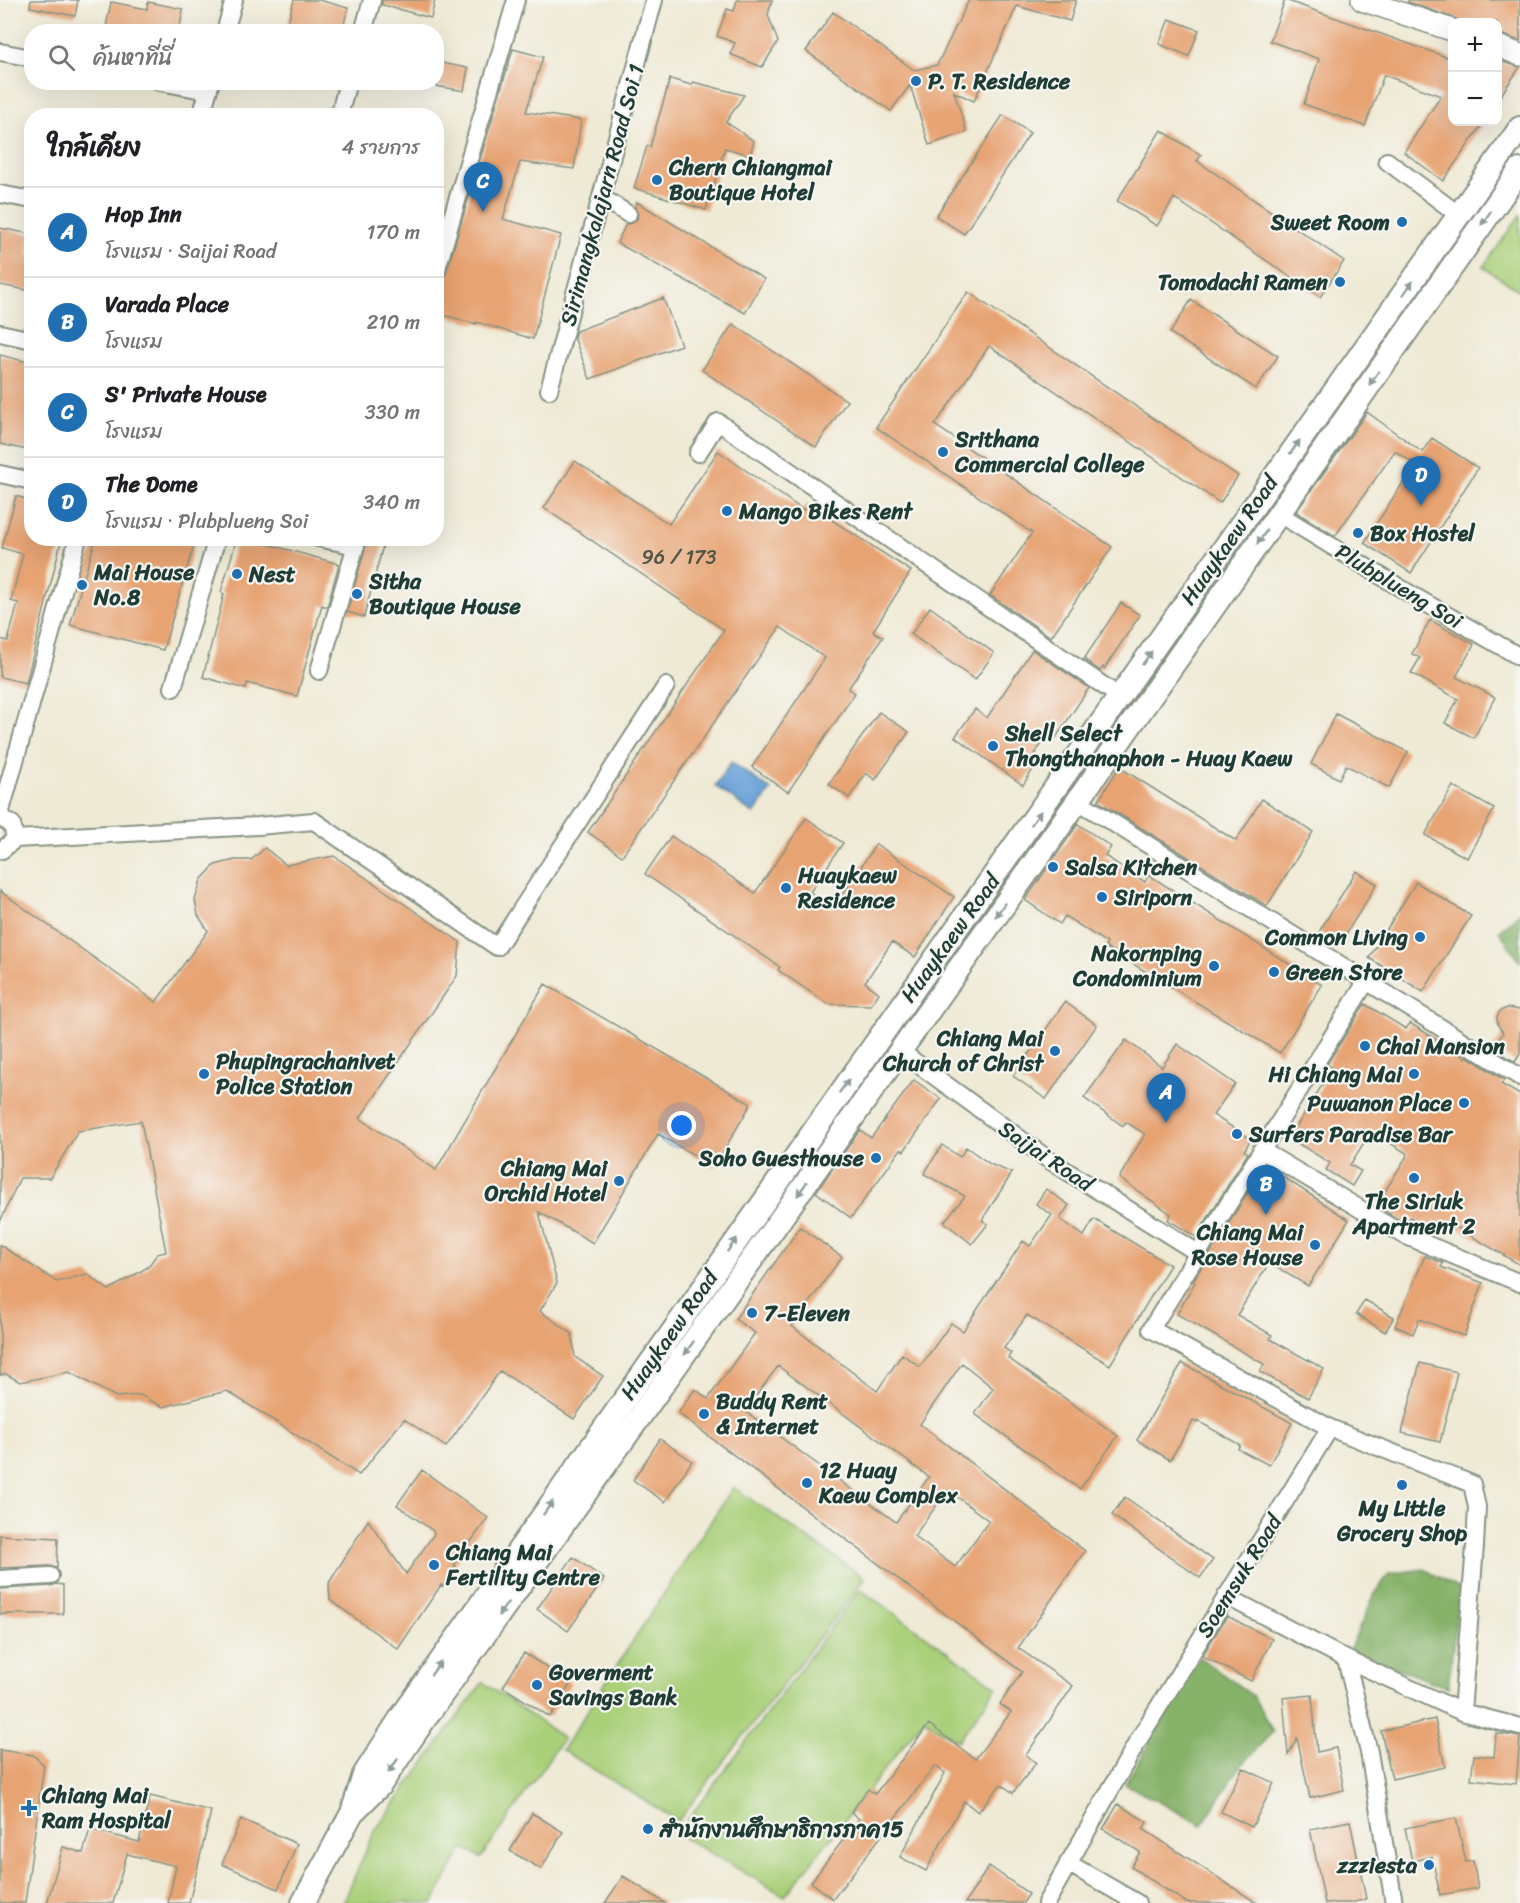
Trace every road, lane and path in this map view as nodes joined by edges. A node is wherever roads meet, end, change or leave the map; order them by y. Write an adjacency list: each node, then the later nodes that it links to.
1 (234, 0): 6 (street)
2 (372, 0): 7 (street)
3 (516, 0): 25 (street)
4 (654, 0): 21 (street, Sirimangkalajarn Road Soi 1)
5 (1362, 0): 8 (street)
6 (227, 24)
7 (365, 24)
8 (1448, 29)
9 (1502, 48): 11 (street)
10 (0, 52): 12 (street)
11 (1520, 55)
12 (24, 56)
13 (208, 90): 15 (street)
14 (346, 90): 16 (street)
15 (203, 108)
16 (341, 108)
17 (1520, 128): 24 (main road, Huaykaew Road)
18 (1387, 160): 24 (street)
19 (1520, 170): 32 (main road, Huaykaew Road, one-way to 32)
20 (0, 194): 22 (street)
21 (601, 197): 23 (street); 28 (street, Sirimangkalajarn Road Soi 1)
22 (24, 198)
23 (628, 214)
24 (1459, 215): 40 (main road, Huaykaew Road, one-way to 24)
25 (444, 245)
26 (0, 333): 27 (street)
27 (24, 338)
28 (549, 390)
29 (698, 453): 40 (street)
30 (0, 474): 31 (street)
31 (24, 479)
32 (1279, 514): 36 (street, Plubplueng Soi); 42 (main road, Huaykaew Road, one-way to 42)
33 (76, 546): 43 (street)
34 (214, 546): 39 (street)
35 (356, 546): 37 (street)
36 (1520, 657)
37 (319, 671)
38 (666, 686): 44 (street)
39 (173, 688)
40 (1120, 697): 41 (main road, Huaykaew Road)
41 (1058, 787): 42 (main road); 59 (main road, Huaykaew Road, one-way to 41)
42 (1078, 801): 46 (street); 47 (main road, Huaykaew Road, one-way to 47)
43 (0, 816): 44 (street)
44 (15, 839): 45 (street)
45 (0, 850)
46 (1366, 982): 48 (street); 49 (street)
47 (900, 1051): 50 (street, Saijai Road); 59 (main road, Huaykaew Road, one-way to 59)
48 (1520, 1077)
49 (1261, 1150): 50 (street); 51 (street)
50 (1198, 1253): 52 (street)
51 (1520, 1283)
52 (1330, 1428): 55 (street, Soemsuk Road); 57 (street)
53 (50, 1576): 54 (street)
54 (0, 1579)
55 (1226, 1596): 56 (street); 60 (street, Soemsuk Road)
56 (1346, 1659): 57 (street); 64 (street)
57 (1462, 1712): 58 (street)
58 (1520, 1727)
59 (352, 1813): 61 (main road, Huaykaew Road)
60 (1068, 1863): 62 (street, Soemsuk Road); 63 (street)
61 (303, 1903)
62 (1046, 1903)
63 (1137, 1903)
64 (1394, 1903)

